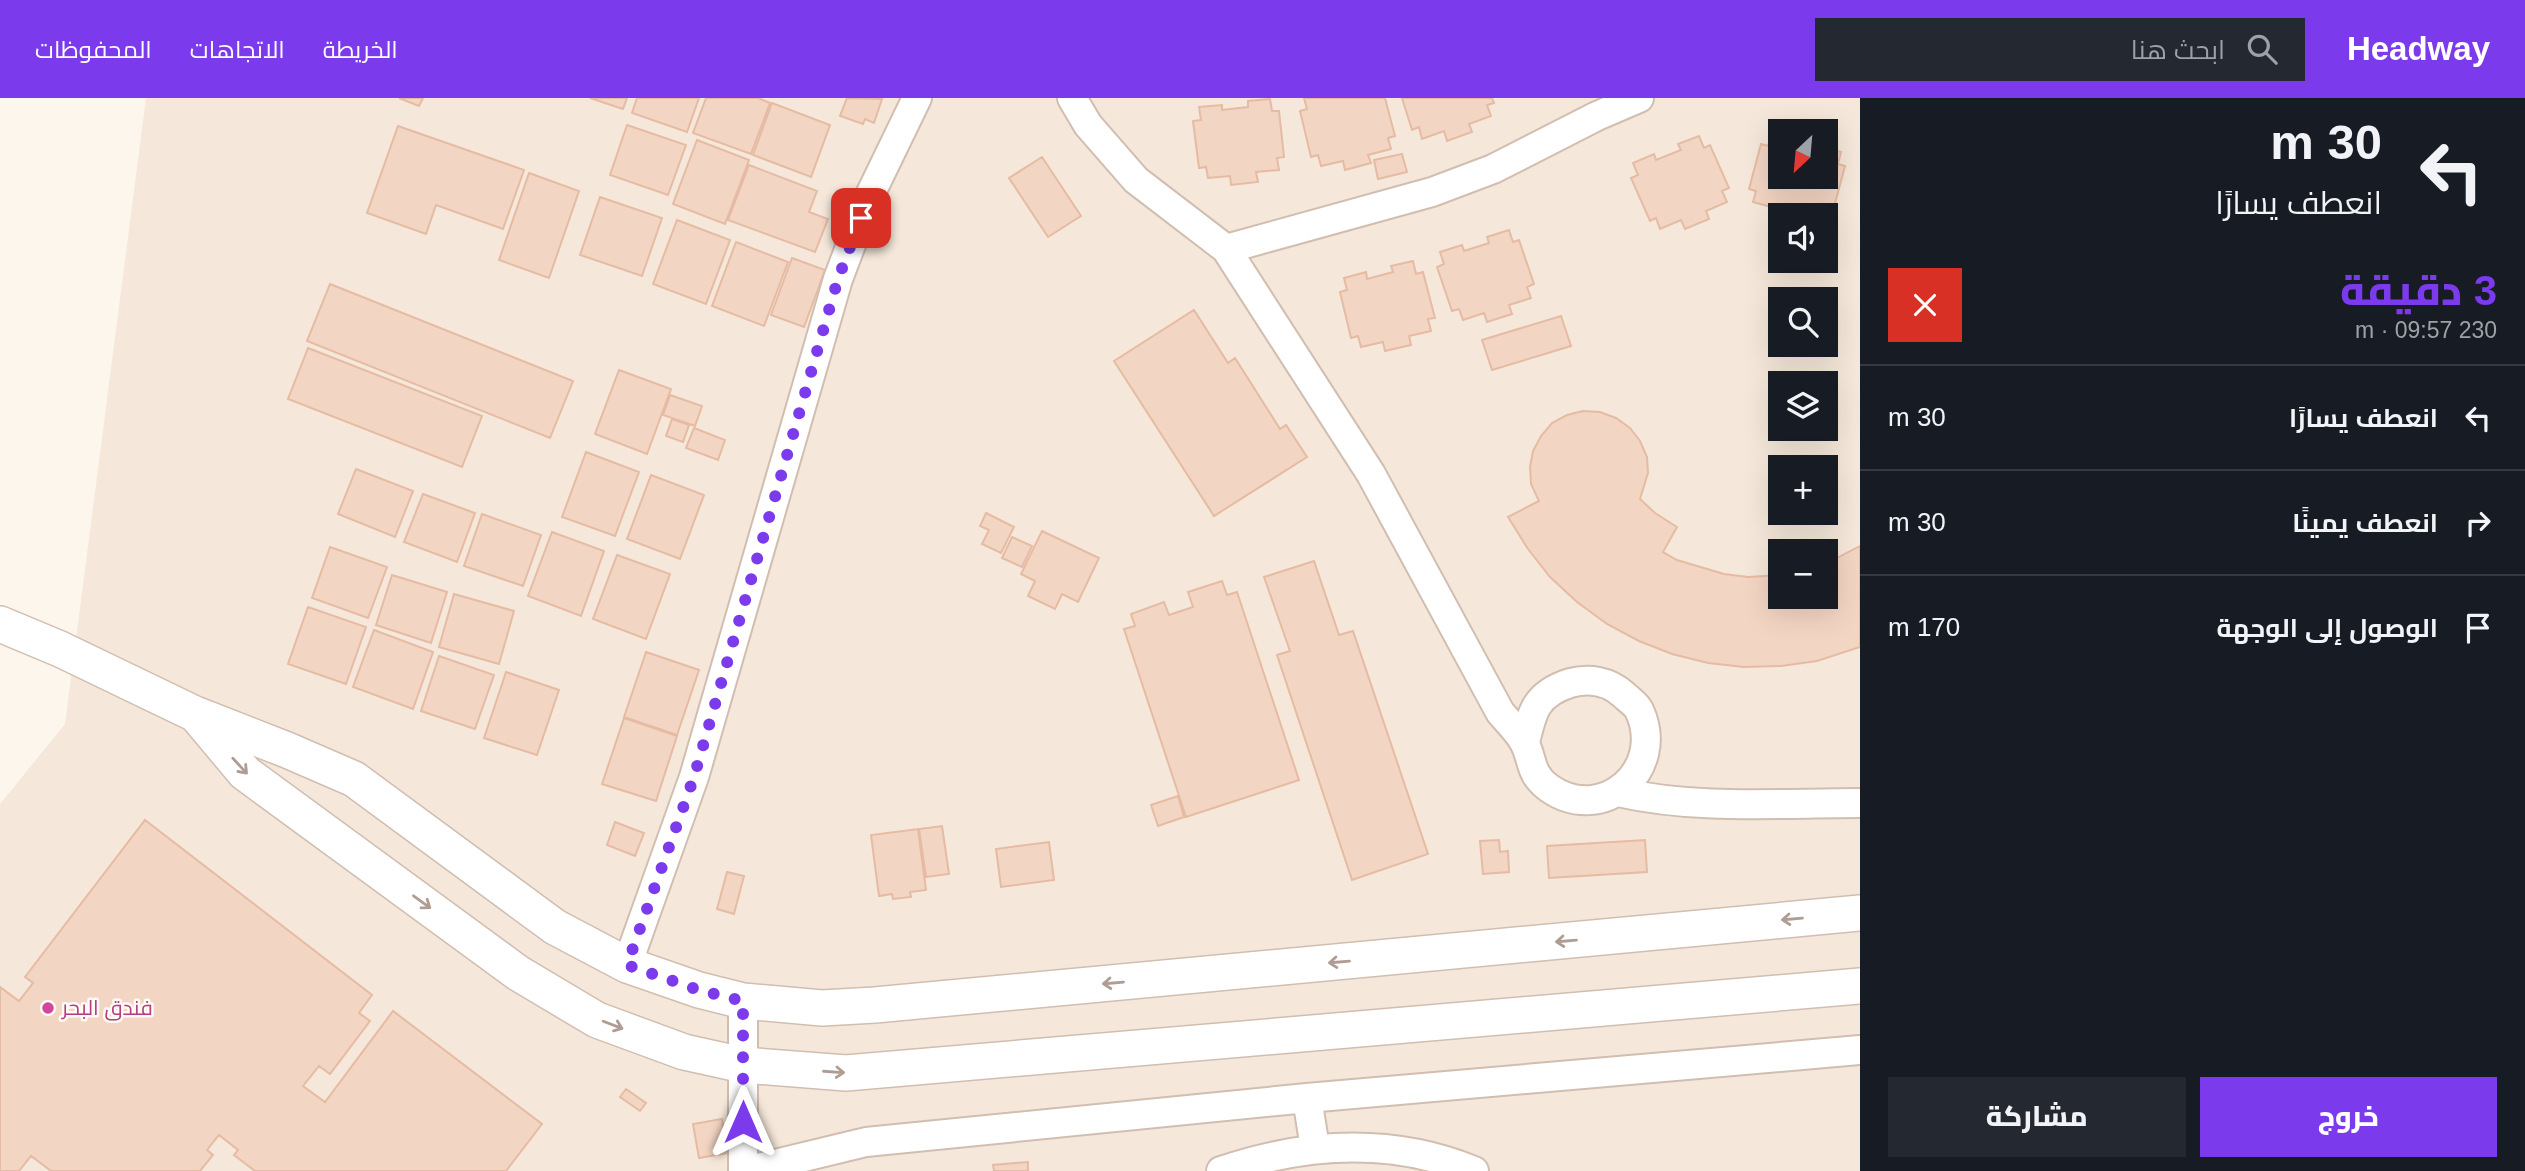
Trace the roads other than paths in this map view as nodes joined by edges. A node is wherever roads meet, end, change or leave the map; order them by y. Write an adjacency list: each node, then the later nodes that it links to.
1 (917, 98): 11 (street)
2 (1072, 98): 4 (street)
3 (1639, 98): 4 (street)
4 (1226, 249): 7 (street)
5 (0, 624): 6 (street)
6 (195, 715): 11 (street); 15 (street, one-way to 15)
7 (1525, 743): 8 (street); 8 (street)
8 (1618, 792): 9 (street)
9 (1860, 803)
10 (1860, 913): 13 (street, one-way to 13)
11 (627, 965): 13 (street)
12 (1860, 986): 15 (street, one-way to 12)
13 (743, 1001): 15 (street)
14 (1860, 1050): 16 (street)
15 (743, 1065): 18 (street)
16 (1307, 1098): 17 (street); 18 (street)
17 (1315, 1148): 19 (street); 20 (street)
18 (744, 1171)
19 (1221, 1171)
20 (1474, 1171)

